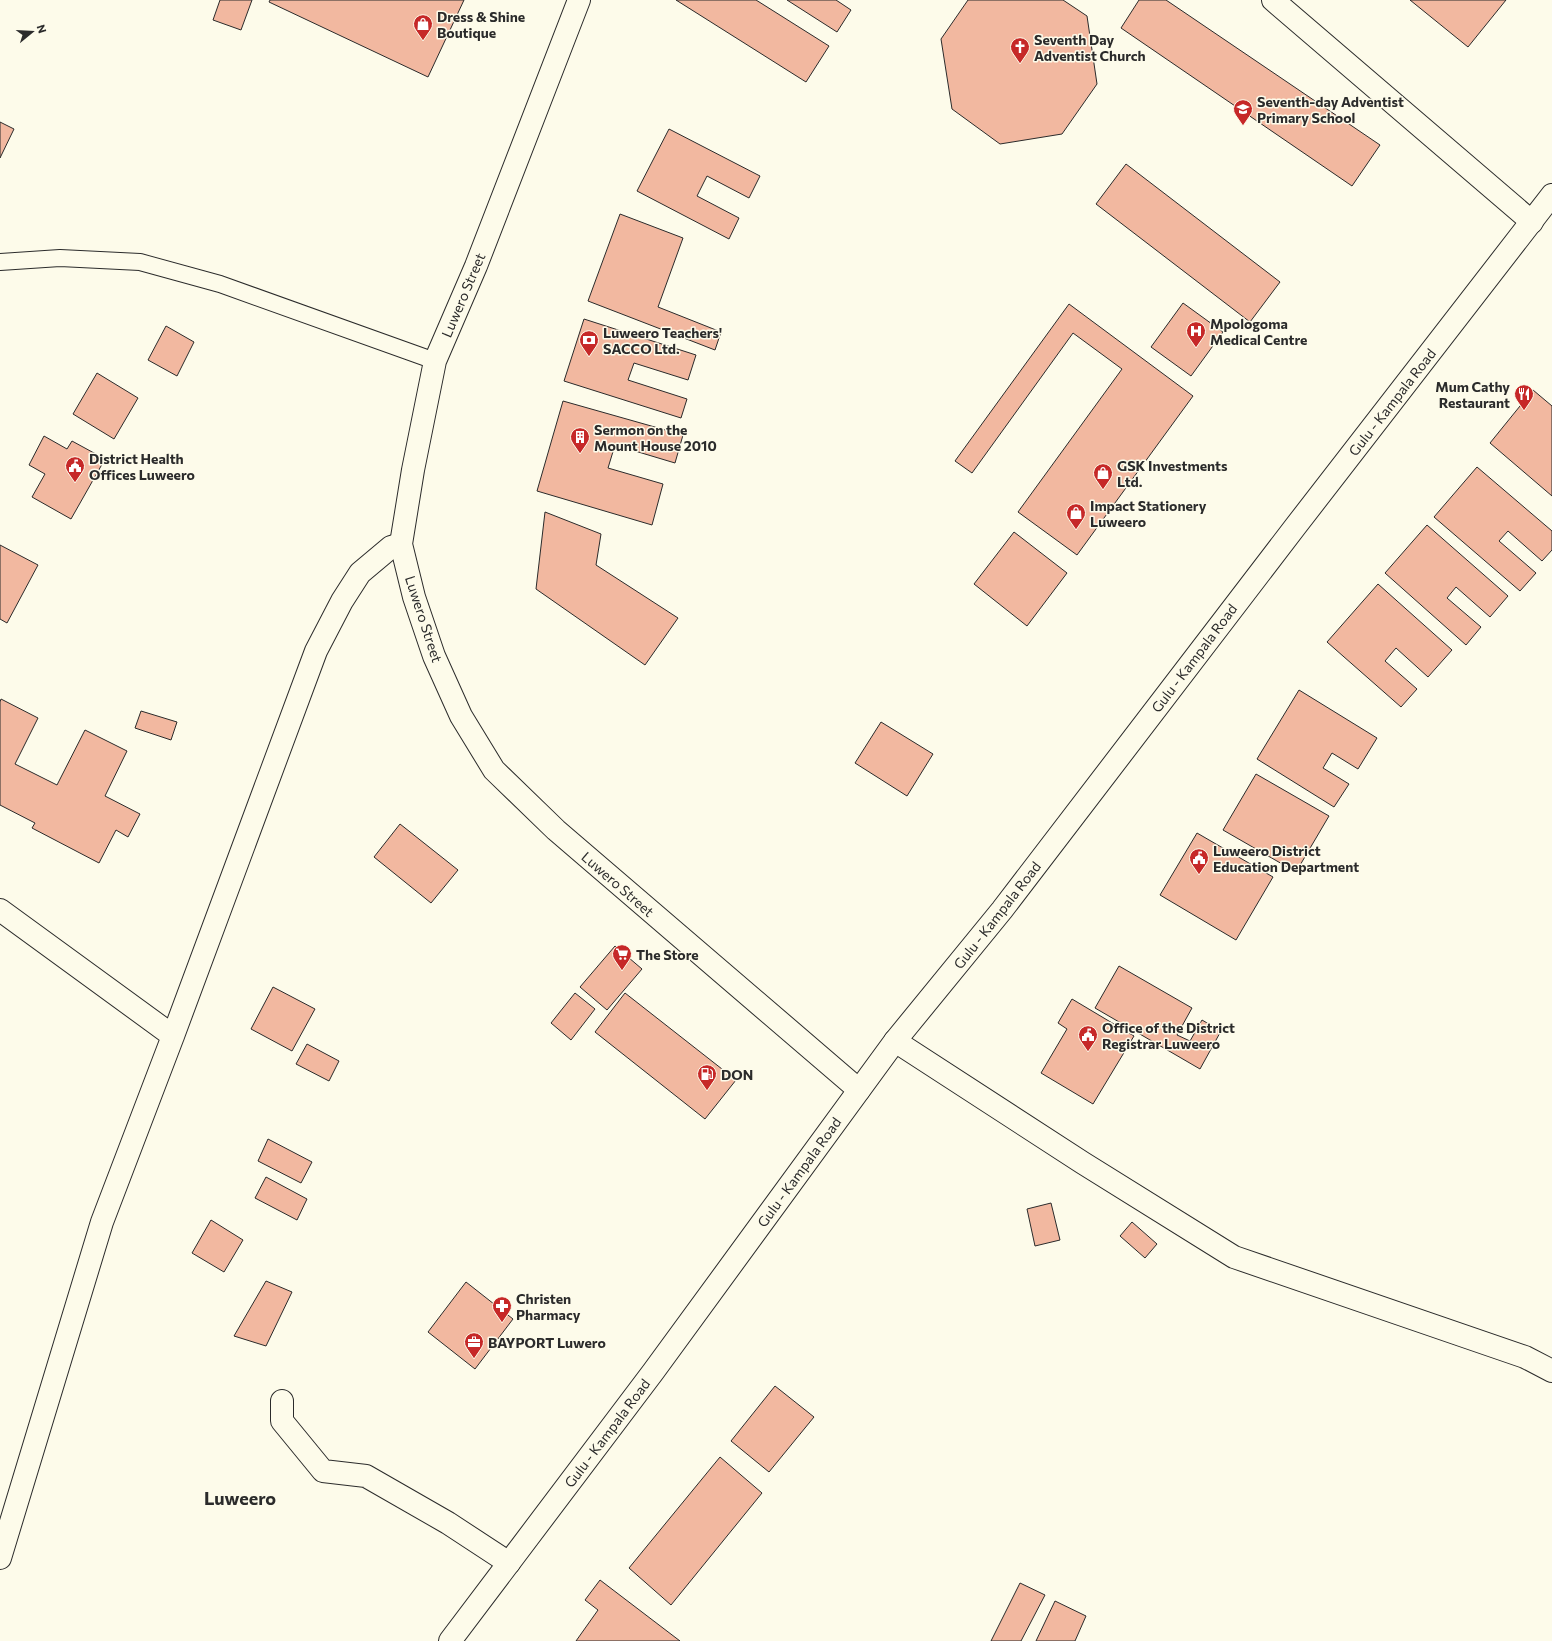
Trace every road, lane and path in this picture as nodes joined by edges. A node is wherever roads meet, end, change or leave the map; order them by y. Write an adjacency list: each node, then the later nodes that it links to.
1 (579, 0): 6 (main road, Luwero Street)
2 (1272, 0): 4 (main road)
3 (1552, 195): 4 (main road, Gulu - Kampala Road)
4 (1532, 222): 10 (main road, Gulu - Kampala Road)
5 (0, 262): 6 (lane)
6 (435, 361): 7 (main road, Luwero Street)
7 (401, 544): 9 (main road); 11 (main road, Luwero Street)
8 (0, 910): 9 (main road)
9 (173, 1036): 14 (main road)
10 (895, 1041): 11 (main road, Gulu - Kampala Road); 12 (main road)
11 (859, 1090): 15 (main road, Gulu - Kampala Road)
12 (1552, 1371)
13 (282, 1401): 15 (main road)
14 (0, 1558)
15 (509, 1563): 16 (main road, Gulu - Kampala Road)
16 (450, 1641)

